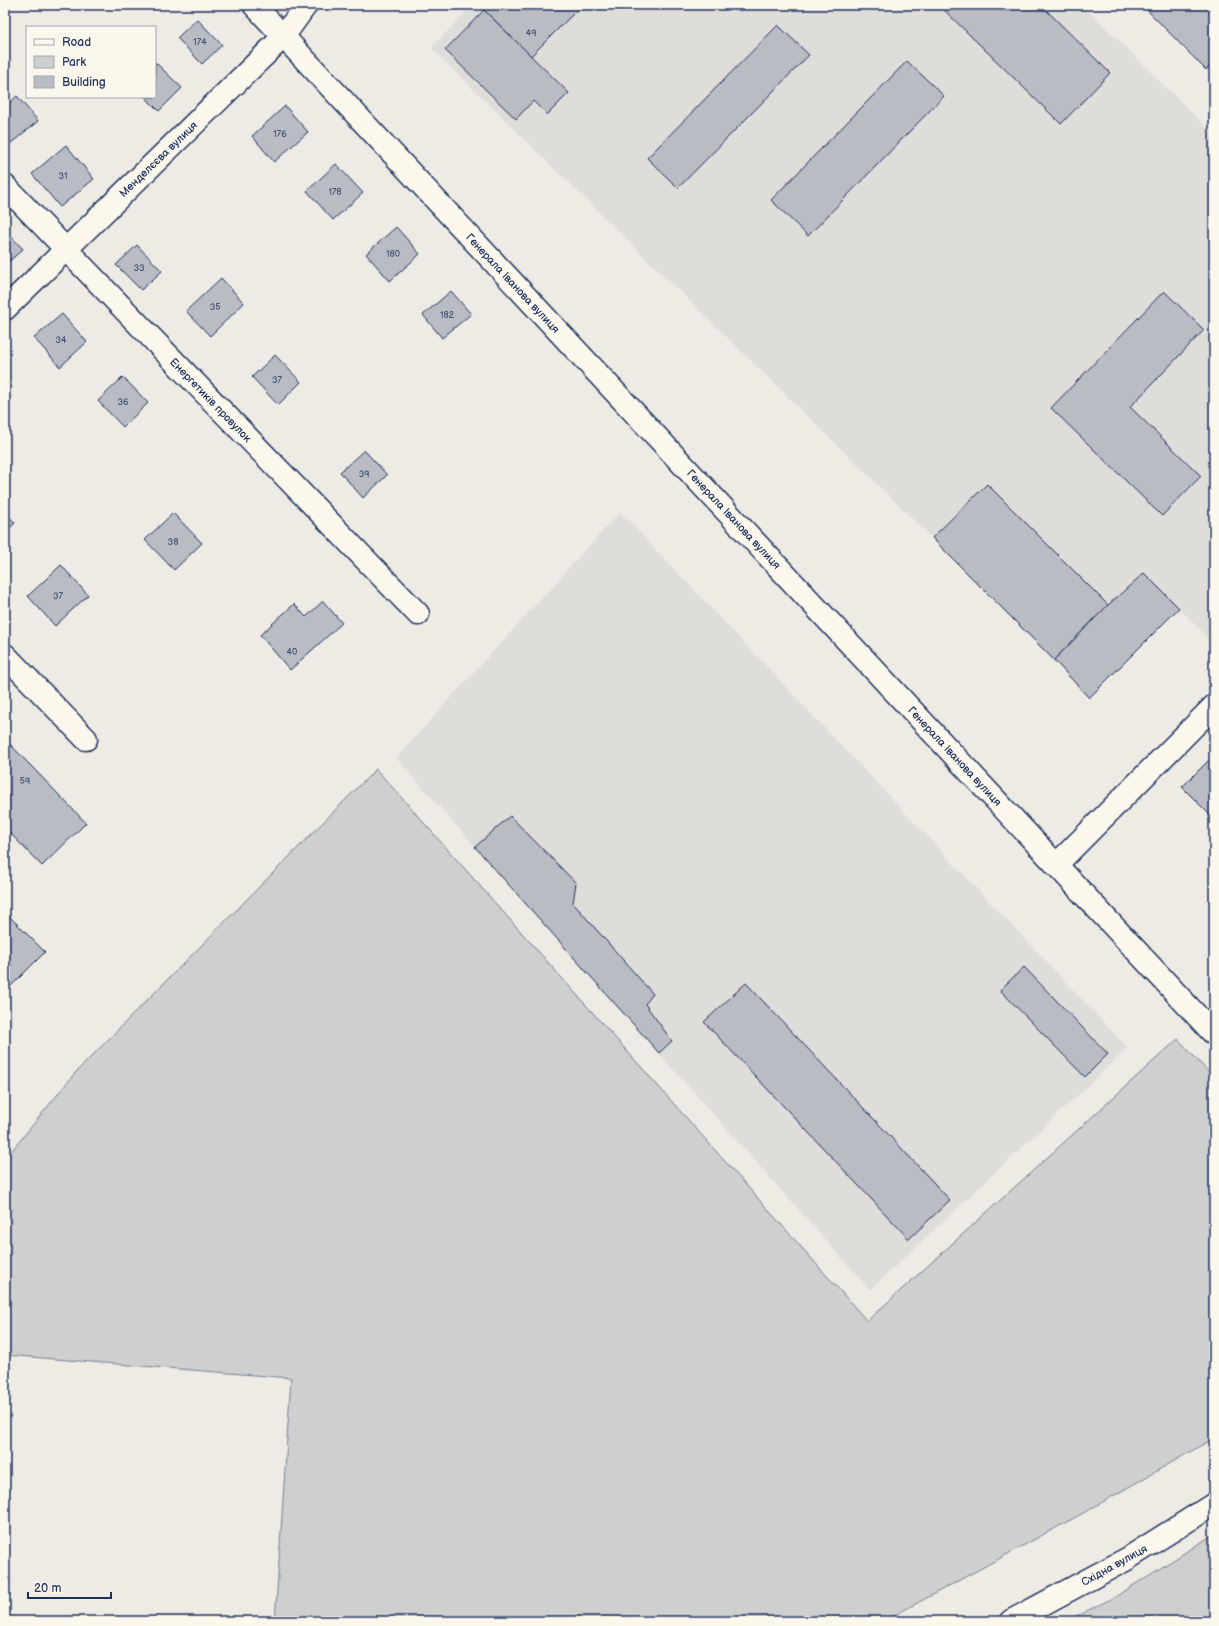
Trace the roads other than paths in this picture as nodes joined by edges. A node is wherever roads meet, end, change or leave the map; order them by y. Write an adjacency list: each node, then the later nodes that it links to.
1 (254, 5): 3 (street, Генерала Іванова вулиця)
2 (306, 5): 3 (street, Менделєєва вулиця)
3 (283, 37): 5 (street, Менделєєва вулиця); 11 (street, Генерала Іванова вулиця)
4 (5, 186): 5 (street, Енергетиків провулок)
5 (65, 250): 6 (street, Менделєєва вулиця); 7 (street, Енергетиків провулок)
6 (5, 309)
7 (418, 614)
8 (5, 655): 10 (street)
9 (1214, 706): 11 (street)
10 (86, 739)
11 (1056, 865): 12 (street, Генерала Іванова вулиця)
12 (1214, 1034)
13 (1214, 1504): 14 (street, Східна вулиця)
14 (1011, 1621)

